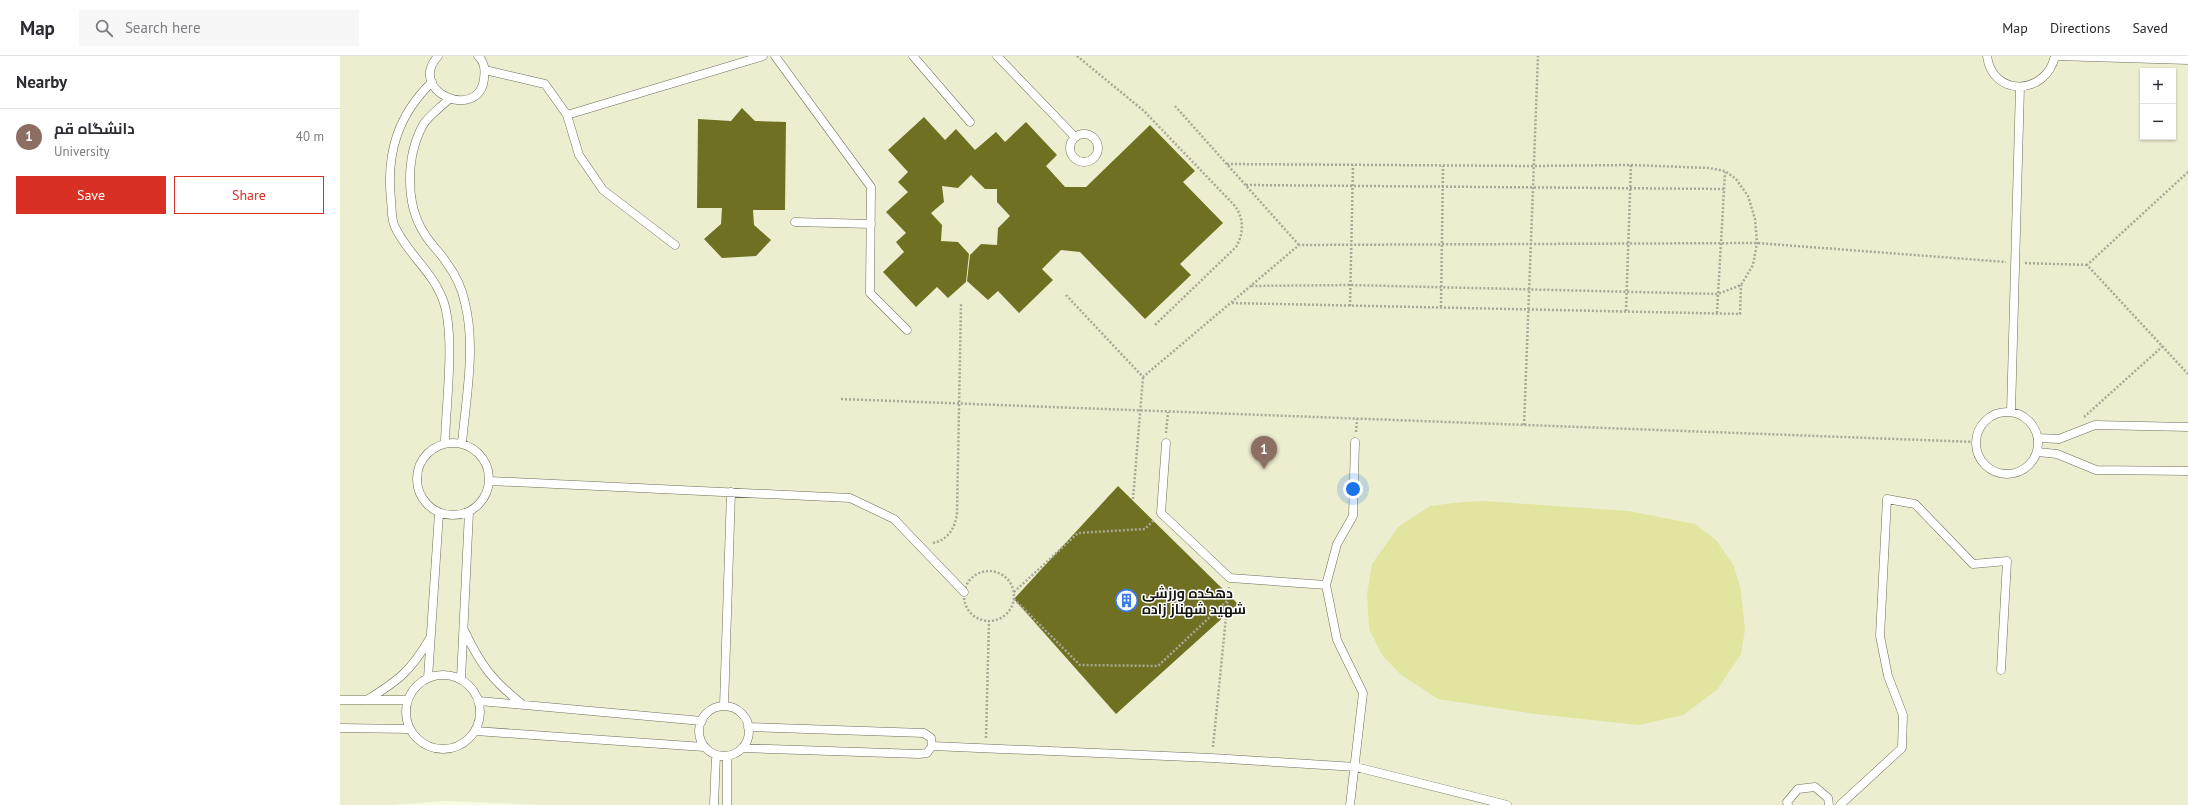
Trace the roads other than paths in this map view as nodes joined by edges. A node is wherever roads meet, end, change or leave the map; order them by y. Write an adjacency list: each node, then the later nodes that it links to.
1 (438, 56): 11 (lane)
2 (478, 56): 10 (lane)
3 (763, 56): 14 (lane)
4 (775, 56): 18 (lane)
5 (913, 56): 15 (lane)
6 (997, 56): 16 (lane)
7 (1987, 56): 12 (lane)
8 (2055, 56): 9 (lane); 12 (lane)
9 (2188, 60)
10 (485, 70): 13 (lane); 14 (lane)
11 (432, 82): 13 (lane); 24 (lane)
12 (2020, 87): 21 (lane)
13 (449, 99): 26 (lane)
14 (567, 115): 19 (lane)
15 (970, 122)
16 (1075, 137)
17 (795, 222): 18 (lane)
18 (871, 224): 20 (lane)
19 (675, 245)
20 (907, 330)
21 (2011, 412): 23 (lane); 28 (lane)
22 (2188, 427): 23 (lane)
23 (2038, 438): 28 (lane)
24 (445, 442): 26 (lane); 33 (lane)
25 (1355, 442): 34 (lane)
26 (462, 443): 30 (lane)
27 (1166, 443): 34 (lane)
28 (2038, 452): 29 (lane)
29 (2188, 471)
30 (490, 481): 31 (lane); 32 (lane)
31 (731, 492): 35 (lane); 46 (lane)
32 (469, 512): 33 (lane); 36 (lane)
33 (439, 513): 37 (lane)
34 (1326, 585): 57 (lane)
35 (964, 592)
36 (464, 629): 40 (lane); 45 (lane)
37 (431, 635): 39 (lane); 42 (lane)
38 (2001, 670): 64 (lane)
39 (428, 678): 40 (lane); 43 (lane)
40 (461, 679): 44 (lane)
41 (340, 700): 42 (lane)
42 (367, 700): 43 (lane)
43 (408, 700): 50 (lane)
44 (479, 701): 45 (lane); 51 (lane)
45 (523, 705): 47 (lane)
46 (724, 706): 47 (lane); 48 (lane)
47 (702, 721): 53 (lane)
48 (748, 727): 52 (lane); 54 (lane)
49 (340, 728): 50 (lane)
50 (410, 729): 51 (lane)
51 (476, 731): 53 (lane)
52 (932, 746): 54 (lane); 57 (lane)
53 (704, 747): 55 (lane)
54 (742, 748): 56 (lane)
55 (716, 755): 56 (lane); 58 (lane)
56 (727, 756): 59 (lane)
57 (1356, 767): 60 (lane); 61 (lane)
58 (714, 805)
59 (727, 805)
60 (1350, 805)
61 (1508, 805)
62 (1788, 805): 63 (lane)
63 (1829, 805)
64 (1840, 805)

